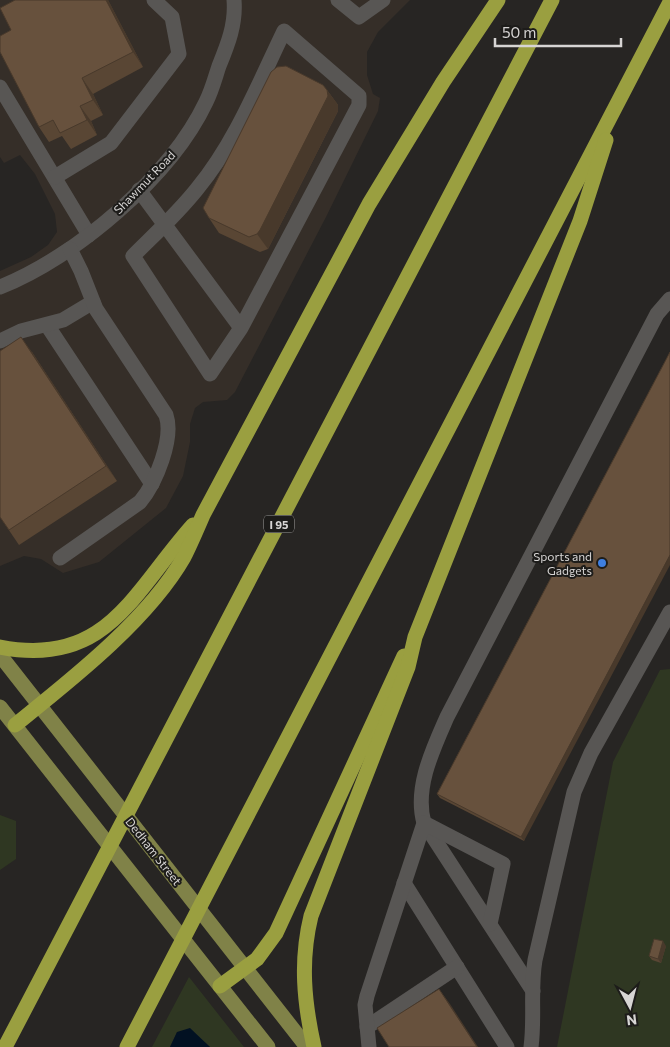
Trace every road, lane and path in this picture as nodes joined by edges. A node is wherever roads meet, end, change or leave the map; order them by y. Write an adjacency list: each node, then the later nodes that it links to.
1 (154, 0): 10 (street)
2 (234, 0): 11 (street, Shawmut Road)
3 (338, 0): 4 (street)
4 (383, 0)
5 (498, 0): 22 (highway)
6 (552, 0): 39 (highway, I 95)
7 (670, 2): 9 (highway)
8 (0, 88): 10 (street)
9 (620, 98): 25 (highway); 40 (highway)
10 (55, 177): 13 (street)
11 (139, 190): 12 (street); 13 (street, Shawmut Road)
12 (165, 225): 19 (street); 19 (street); 19 (street)
13 (89, 235): 14 (street, Shawmut Road)
14 (70, 249): 15 (street, Shawmut Road); 17 (street)
15 (0, 286)
16 (670, 299): 31 (street)
17 (93, 302): 18 (street); 21 (street)
18 (47, 325): 20 (street); 21 (street)
19 (241, 328)
20 (0, 341)
21 (152, 484): 23 (street)
22 (203, 515): 26 (highway); 28 (highway)
23 (60, 558)
24 (670, 612): 37 (street)
25 (415, 637): 35 (highway); 43 (highway)
26 (0, 647)
27 (0, 655): 28 (main road, Dedham Street)
28 (39, 706): 30 (highway); 35 (main road, Dedham Street)
29 (0, 707): 30 (main road)
30 (15, 726): 36 (main road)
31 (424, 823): 32 (street); 33 (street); 33 (street)
32 (404, 883): 34 (street); 38 (street)
33 (490, 924): 37 (street)
34 (457, 967): 38 (street); 45 (street)
35 (246, 968): 36 (highway); 42 (main road, Dedham Street)
36 (220, 986): 41 (main road)
37 (533, 991): 46 (street)
38 (367, 1027): 44 (street)
39 (5, 1047)
40 (127, 1047)
41 (268, 1047)
42 (307, 1047)
43 (314, 1047)
44 (369, 1047)
45 (507, 1047)
46 (531, 1047)

